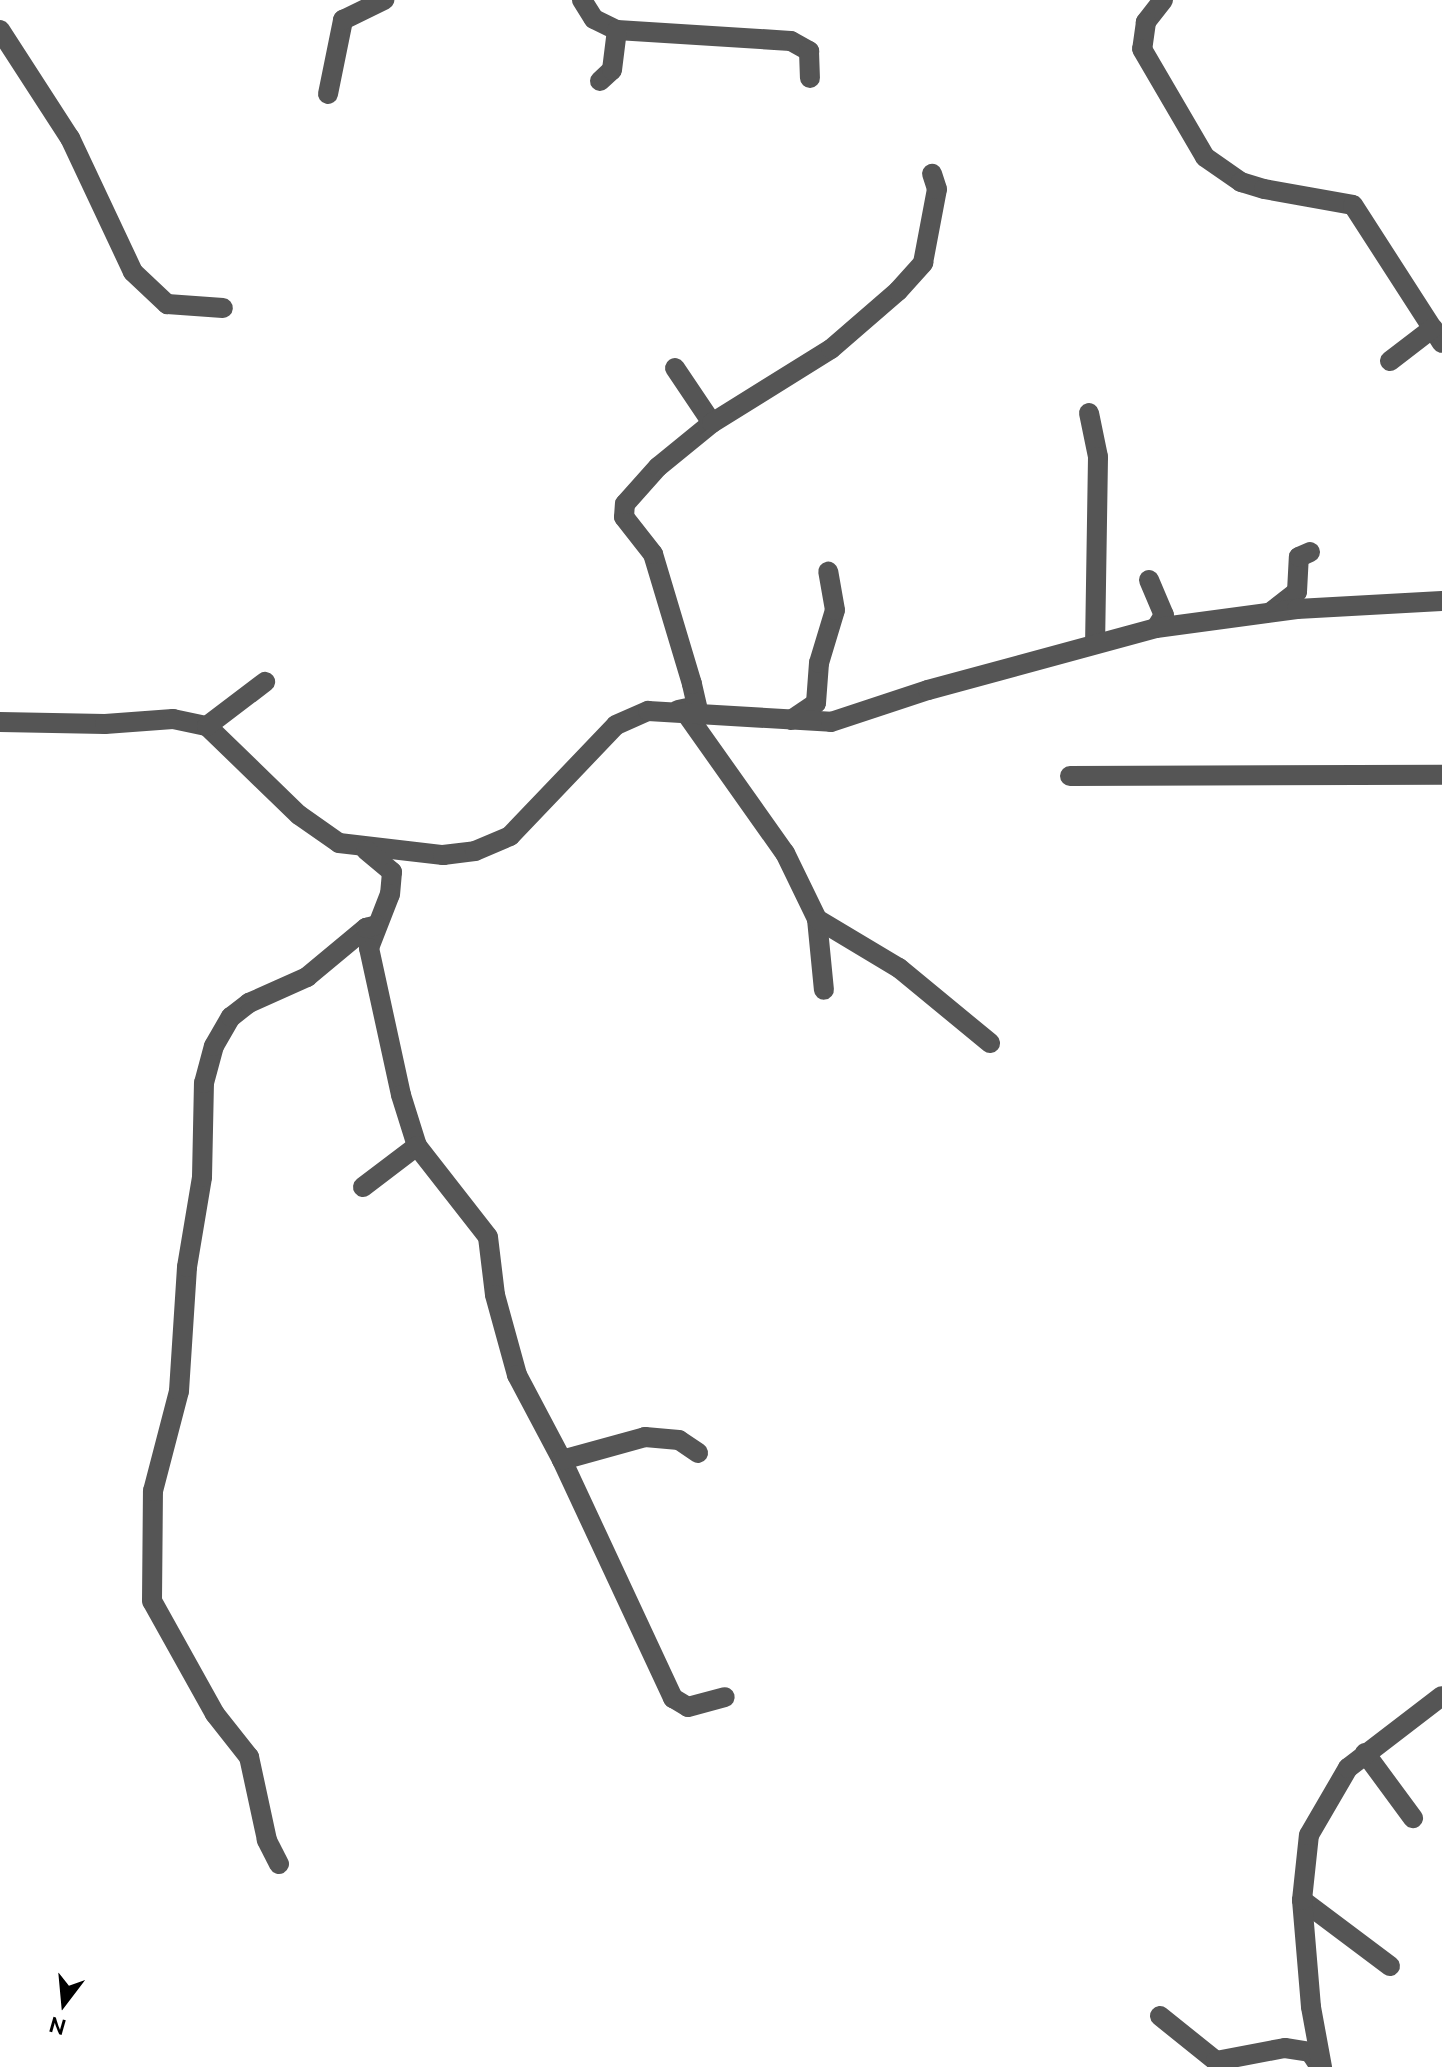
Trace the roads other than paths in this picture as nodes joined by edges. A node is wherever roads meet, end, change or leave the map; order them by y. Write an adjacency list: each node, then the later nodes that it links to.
1 (384, 0): 8 (street)
2 (582, 0): 5 (street)
3 (1163, 0): 11 (street)
4 (0, 30): 10 (street)
5 (617, 30): 6 (street); 7 (street)
6 (810, 78)
7 (600, 81)
8 (328, 94)
9 (932, 174): 15 (street)
10 (223, 308)
11 (1439, 337): 12 (street)
12 (1390, 361)
13 (675, 368): 15 (street)
14 (1089, 413): 22 (street)
15 (712, 423): 24 (street)
16 (1310, 552): 20 (street)
17 (828, 572): 25 (street)
18 (1149, 580): 21 (street)
19 (1442, 601): 20 (street)
20 (1271, 612): 21 (street)
21 (1156, 628): 22 (street)
22 (1095, 644): 25 (street)
23 (265, 682): 27 (street)
24 (680, 712): 25 (street); 30 (street); 31 (street)
25 (791, 720)
26 (0, 722): 27 (street)
27 (207, 726): 30 (street)
28 (1442, 775): 29 (street)
29 (1070, 776)
30 (366, 850): 32 (street)
31 (817, 919): 33 (street); 34 (street)
32 (377, 925): 35 (street); 43 (street)
33 (824, 990)
34 (990, 1043)
35 (417, 1146): 36 (street); 38 (street)
36 (363, 1187)
37 (698, 1453): 38 (street)
38 (562, 1460): 40 (street)
39 (1442, 1696): 41 (street)
40 (725, 1697)
41 (1365, 1753): 42 (street); 44 (street)
42 (1413, 1818)
43 (279, 1864)
44 (1302, 1900): 45 (street); 47 (street)
45 (1390, 1966)
46 (1160, 2016): 47 (street)
47 (1321, 2067)

